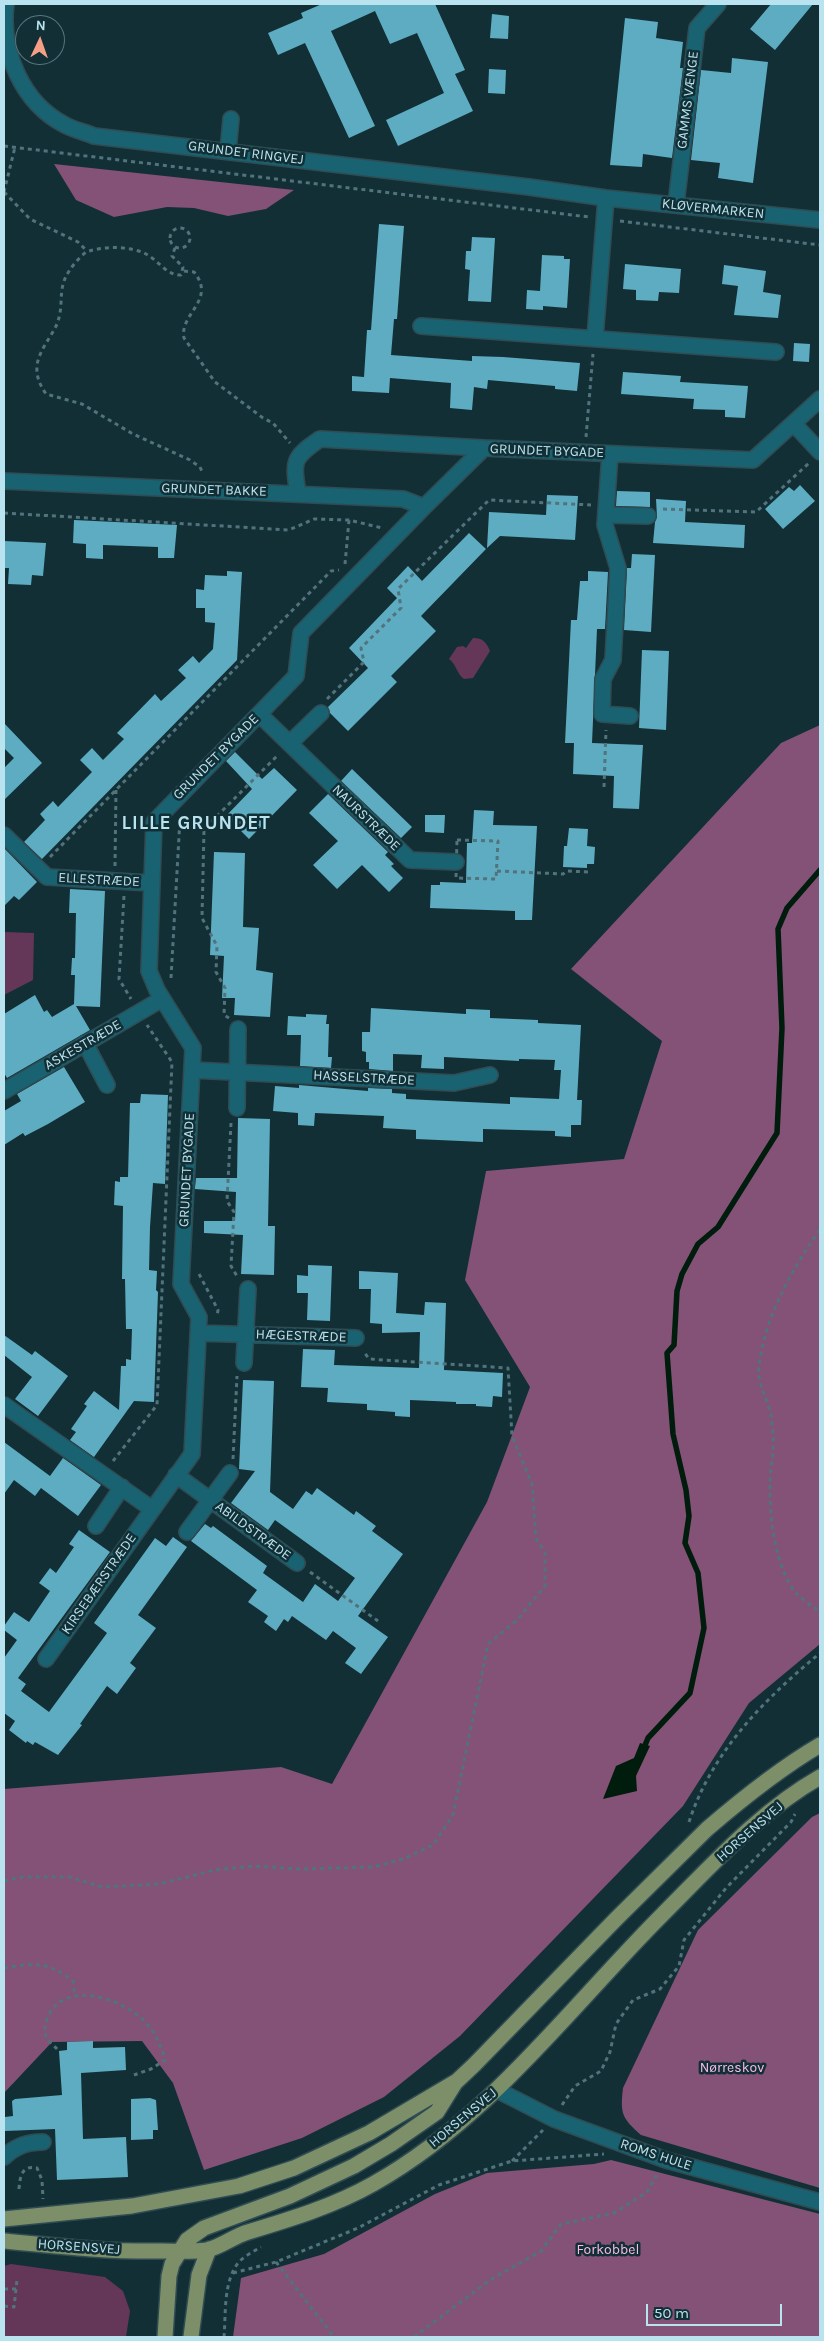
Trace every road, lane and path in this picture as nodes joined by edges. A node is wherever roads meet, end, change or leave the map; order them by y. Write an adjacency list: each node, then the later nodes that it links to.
1 (6, 4): 6 (street, GRUNDET RINGVEJ)
2 (718, 4): 10 (street, GAMMS VÆNGE)
3 (231, 119): 6 (street)
4 (4, 146): 5 (path)
5 (15, 147): 7 (path); 11 (path)
6 (228, 151): 8 (street, GRUNDET RINGVEJ)
7 (4, 192): 15 (path)
8 (572, 193): 9 (street, KLØVERMARKEN)
9 (606, 198): 10 (street, KLØVERMARKEN); 11 (street)
10 (676, 204): 12 (street, KLØVERMARKEN)
11 (604, 219): 13 (path); 18 (street)
12 (820, 220)
13 (820, 245)
14 (175, 248): 14 (path); 16 (path)
15 (87, 251): 16 (path); 28 (path)
16 (184, 270): 23 (path)
17 (421, 326): 18 (street)
18 (595, 338): 19 (street); 24 (path)
19 (776, 352)
20 (820, 399): 21 (street, GRUNDET BYGADE)
21 (794, 424): 25 (street, GRUNDET BYGADE); 26 (street)
22 (484, 448): 23 (street); 24 (street, GRUNDET BYGADE); 30 (street, GRUNDET BYGADE)
23 (301, 452): 29 (street)
24 (585, 452): 25 (street, GRUNDET BYGADE)
25 (610, 454): 31 (street)
26 (817, 456): 33 (path)
27 (4, 481): 28 (street, GRUNDET BAKKE)
28 (203, 490): 29 (street, GRUNDET BAKKE)
29 (298, 494): 30 (street, GRUNDET BAKKE)
30 (424, 507): 39 (street, GRUNDET BYGADE)
31 (606, 511): 33 (street); 38 (path); 40 (street)
32 (4, 513): 34 (path)
33 (648, 516)
34 (349, 520): 35 (path); 37 (path)
35 (376, 535)
36 (351, 563): 37 (path)
37 (345, 570): 44 (path)
38 (321, 713): 41 (street)
39 (259, 714): 41 (street, NAURSTRÆDE); 51 (street, GRUNDET BYGADE)
40 (630, 716)
41 (290, 743): 47 (street, NAURSTRÆDE); 56 (path)
42 (605, 745): 43 (path)
43 (604, 787)
44 (116, 789): 48 (path); 52 (path)
45 (180, 812): 53 (path)
46 (4, 835): 48 (street, ELLESTRÆDE)
47 (456, 862): 49 (path); 49 (path)
48 (37, 870): 52 (street, ELLESTRÆDE)
49 (497, 871): 50 (path)
50 (590, 872)
51 (151, 883): 52 (street, ELLESTRÆDE); 54 (street, GRUNDET BYGADE)
52 (120, 886): 55 (path)
53 (170, 980)
54 (162, 999): 55 (street, ASKESTRÆDE); 58 (street, GRUNDET BYGADE)
55 (139, 1012): 57 (street, ASKESTRÆDE); 73 (path)
56 (238, 1029): 59 (street)
57 (84, 1043): 61 (street); 62 (street, ASKESTRÆDE)
58 (192, 1070): 59 (street, HASSELSTRÆDE); 67 (street, GRUNDET BYGADE)
59 (237, 1072): 60 (street, HASSELSTRÆDE); 63 (street)
60 (490, 1075)
61 (107, 1086)
62 (4, 1091)
63 (236, 1108): 66 (path)
64 (820, 1230): 82 (path)
65 (198, 1273): 68 (path)
66 (248, 1289): 69 (street, HÆGESTRÆDE)
67 (198, 1333): 68 (street, HÆGESTRÆDE); 75 (street, GRUNDET BYGADE)
68 (216, 1334): 69 (street, HÆGESTRÆDE)
69 (246, 1335): 70 (street, HÆGESTRÆDE); 71 (street, HÆGESTRÆDE)
70 (356, 1338): 90 (path)
71 (244, 1363): 74 (path)
72 (4, 1405): 73 (street)
73 (103, 1473): 76 (street)
74 (230, 1473): 77 (street, ABILDSTRÆDE)
75 (176, 1475): 77 (street, ABILDSTRÆDE); 78 (street, GRUNDET BYGADE)
76 (122, 1487): 78 (street); 79 (street)
77 (210, 1500): 80 (street, ABILDSTRÆDE); 81 (street, ABILDSTRÆDE)
78 (152, 1509): 85 (street, KIRSEBÆRSTRÆDE)
79 (96, 1526)
80 (187, 1532)
81 (297, 1563): 83 (path)
82 (820, 1612)
83 (378, 1621)
84 (820, 1653): 89 (path)
85 (46, 1659)
86 (820, 1745): 95 (main road, HORSENSVEJ)
87 (820, 1777): 96 (main road, HORSENSVEJ)
88 (795, 1812): 97 (path)
89 (687, 1829)
90 (4, 1881)
91 (4, 1968): 92 (path)
92 (75, 1996): 93 (path); 94 (path)
93 (57, 2049)
94 (134, 2075)
95 (457, 2081): 106 (main road, HORSENSVEJ); 109 (main road)
96 (497, 2090): 97 (street, ROMS HULE); 108 (main road, HORSENSVEJ)
97 (554, 2119): 99 (street, ROMS HULE); 102 (path)
98 (44, 2142): 100 (street)
99 (625, 2145): 101 (street, ROMS HULE); 102 (path)
100 (4, 2157)
101 (666, 2160): 104 (street, ROMS HULE); 119 (path)
102 (512, 2161): 110 (path)
103 (19, 2189): 105 (path)
104 (820, 2202)
105 (35, 2203)
106 (4, 2219)
107 (4, 2241): 109 (main road, HORSENSVEJ)
108 (209, 2250): 109 (main road, HORSENSVEJ); 116 (main road)
109 (179, 2251): 115 (main road)
110 (276, 2262): 117 (path); 118 (path)
111 (17, 2280): 113 (path)
112 (4, 2289): 113 (path)
113 (16, 2289): 114 (path)
114 (4, 2306)
115 (165, 2337)
116 (191, 2337)
117 (224, 2337)
118 (334, 2337)
119 (414, 2337)

